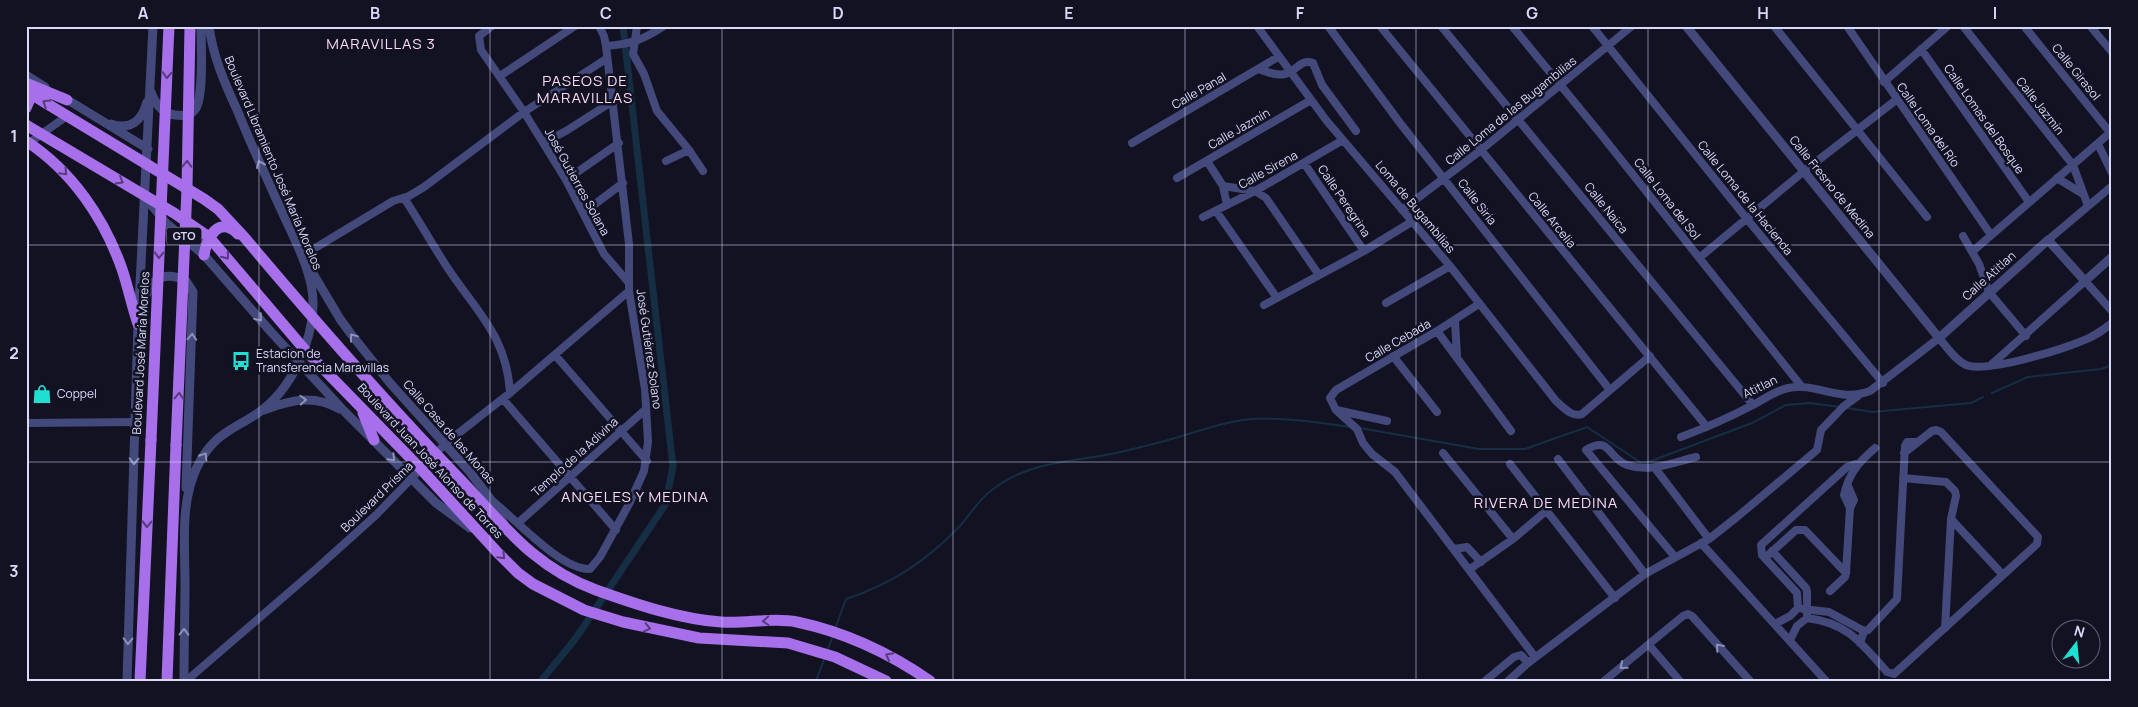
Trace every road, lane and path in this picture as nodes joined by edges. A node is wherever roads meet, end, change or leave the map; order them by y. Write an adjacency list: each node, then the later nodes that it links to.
1 (153, 26): 41 (street)
2 (169, 26): 205 (main road, Boulevard José María Morelos / GTO, one-way to 205, bridge)
3 (190, 26): 206 (main road, GTO, one-way to 3, bridge)
4 (201, 26): 41 (street)
5 (208, 26): 103 (street, Boulevard Libramiento José María Morelos, one-way to 5)
6 (492, 26): 37 (street, José Gutierres Solana)
7 (575, 26): 37 (street)
8 (599, 26): 26 (street, José Gutiérrez Solano)
9 (609, 26): 26 (street)
10 (637, 26): 27 (street)
11 (664, 26): 27 (street)
12 (1257, 26): 32 (street, Loma de Bugambilias)
13 (1328, 26): 77 (street, Calle Siria)
14 (1380, 26): 66 (street, Calle Arcelia)
15 (1442, 26): 51 (street, Calle Naica)
16 (1512, 26): 40 (street, Calle Loma del Sol)
17 (1592, 26): 29 (street, Calle Loma de la Hacienda)
18 (1632, 26): 29 (street, Calle Loma de las Bugambilias)
19 (1686, 26): 74 (street, Calle Fresno de Medina)
20 (1774, 26): 55 (street)
21 (1847, 26): 38 (street, Calle Loma del Río)
22 (1948, 26): 30 (street)
23 (1963, 26): 71 (street, Calle Jazmín)
24 (2024, 26): 56 (street, Calle Girasol)
25 (2090, 26): 31 (street)
26 (604, 36): 28 (street, José Gutiérrez Solano)
27 (632, 43): 28 (street); 65 (street)
28 (606, 46): 33 (street, José Gutiérrez Solano)
29 (1609, 46): 40 (street, Calle Loma de las Bugambilias); 94 (street, Calle Loma de la Hacienda)
30 (1921, 49): 38 (street); 86 (street, Calle Lomas del Bosque)
31 (2112, 52)
32 (1278, 57): 34 (street, Calle Panal); 35 (street, Loma de Bugambilias)
33 (606, 59): 47 (street, José Gutiérrez Solano); 49 (street)
34 (1258, 69): 35 (street); 62 (street, Calle Panal)
35 (1290, 73): 45 (street, Loma de Bugambilias); 54 (street)
36 (26, 75): 44 (street)
37 (500, 76): 49 (street, José Gutierres Solana)
38 (1884, 82): 46 (street, Calle Loma del Río)
39 (26, 83): 44 (main road)
40 (1560, 85): 51 (street, Calle Loma de las Bugambilias); 105 (street, Calle Loma del Sol)
41 (150, 90): 52 (street); 64 (street)
42 (26, 91): 50 (main road, Boulevard Juan José Alonso de Torres, one-way to 42)
43 (26, 96): 48 (main road)
44 (67, 100): 52 (street)
45 (1311, 100): 58 (street, Loma de Bugambilias); 68 (street, Calle Jazmín)
46 (1896, 100): 55 (street); 96 (street, Calle Loma del Río)
47 (613, 101): 60 (street); 61 (street, José Gutiérrez Solano)
48 (26, 108)
49 (524, 112): 60 (street, José Gutierres Solana); 85 (street)
50 (66, 116): 57 (street); 70 (main road, Boulevard Juan José Alonso de Torres)
51 (1519, 119): 66 (street, Calle Loma de las Bugambilias); 138 (street, Calle Naica)
52 (102, 121): 64 (street)
53 (26, 125): 57 (main road, Boulevard Juan José Alonso de Torres)
54 (1356, 130)
55 (1858, 131): 74 (street); 93 (street)
56 (2111, 133): 63 (street)
57 (42, 134): 59 (street); 84 (main road, Boulevard Juan José Alonso de Torres, one-way to 84)
58 (1343, 140): 69 (street, Calle Sirena); 89 (street, Loma de Bugambilias)
59 (27, 143): 120 (main road, one-way to 120)
60 (543, 143): 78 (street, José Gutierres Solana)
61 (619, 143): 78 (street); 79 (street, José Gutiérrez Solano)
62 (1132, 143)
63 (2098, 144): 71 (street); 72 (street)
64 (148, 149): 70 (street)
65 (689, 150): 67 (street); 73 (street)
66 (1481, 150): 77 (street, Calle Loma de las Bugambilias); 127 (street, Calle Arcelia)
67 (666, 161)
68 (1207, 161): 75 (street, Calle Jazmín); 80 (street)
69 (1304, 163): 82 (street, Calle Sirena); 100 (street, Calle Peregrina)
70 (147, 164): 84 (street); 108 (main road, Boulevard Juan José Alonso de Torres)
71 (2073, 165): 76 (street); 83 (street, Calle Jazmín)
72 (2111, 168)
73 (703, 171)
74 (1803, 172): 94 (street); 123 (street, Calle Fresno de Medina)
75 (1177, 178)
76 (2057, 178): 83 (street); 86 (street)
77 (1445, 179): 89 (street, Calle Loma de las Bugambilias); 133 (street, Calle Siria)
78 (566, 180): 91 (street, José Gutierres Solana)
79 (623, 183): 91 (street); 110 (street, José Gutiérrez Solano)
80 (1223, 186): 82 (street); 87 (street)
81 (2112, 186): 88 (street, Calle Atitlan)
82 (1255, 191): 87 (street, Calle Sirena); 107 (street)
83 (2083, 194): 88 (street, Calle Jazmín)
84 (145, 197): 98 (main road, Boulevard Juan José Alonso de Torres); 102 (street); 120 (street)
85 (404, 198): 103 (street); 134 (street)
86 (2029, 202): 96 (street)
87 (1227, 205): 90 (street, Calle Sirena)
88 (2088, 206): 99 (street, Calle Atitlan)
89 (1402, 210): 95 (street, Loma de Bugambilias)
90 (1216, 211): 92 (street, Calle Sirena); 112 (street)
91 (583, 213): 110 (street, José Gutierres Solana)
92 (1203, 217)
93 (1928, 217)
94 (1747, 219): 105 (street); 131 (street, Calle Loma de la Hacienda)
95 (1412, 222): 100 (street); 106 (street, Loma de Bugambilias)
96 (1991, 235): 101 (street)
97 (1963, 236): 101 (street)
98 (209, 237): 102 (main road); 108 (main road); 124 (main road, Boulevard Juan José Alonso de Torres, one-way to 124)
99 (2048, 240): 109 (street); 111 (street, Calle Atitlan)
100 (1364, 251): 107 (street)
101 (1973, 251): 111 (street)
102 (204, 255): 129 (street, one-way to 129)
103 (302, 256): 117 (street, Boulevard Libramiento José María Morelos); 154 (street, Calle Casa de las Monas, one-way to 103)
104 (2112, 257): 109 (street)
105 (1699, 258): 132 (street, Calle Loma del Sol)
106 (1450, 266): 113 (street); 114 (street, Loma de Bugambilias)
107 (1319, 275): 112 (street)
108 (281, 281): 117 (main road, Boulevard Juan José Alonso de Torres)
109 (2085, 281): 116 (street); 122 (street)
110 (629, 287): 125 (street, Boulevard Prisma); 141 (street, José Gutiérrez Solano)
111 (1989, 292): 122 (street); 123 (street, Calle Atitlan)
112 (1277, 298): 115 (street)
113 (1386, 303)
114 (1479, 304): 118 (street, Calle Cebada); 133 (street, Loma de Bugambilias)
115 (1264, 305)
116 (2112, 311)
117 (312, 317): 124 (street, Boulevard Libramiento José María Morelos); 157 (main road, Boulevard Juan José Alonso de Torres)
118 (1455, 321): 121 (street, Calle Cebada); 128 (street)
119 (2112, 323): 130 (street)
120 (138, 324): 147 (street); 171 (street, one-way to 120)
121 (1437, 332): 126 (street, Calle Cebada); 128 (street)
122 (2026, 336): 130 (street)
123 (1939, 338): 130 (street, Calle Fresno de Medina); 131 (street, Calle Atitlan)
124 (304, 350): 129 (street, Boulevard Libramiento José María Morelos); 140 (main road, Boulevard Juan José Alonso de Torres)
125 (555, 356): 134 (street, Boulevard Prisma); 151 (street)
126 (1393, 356): 142 (street, Calle Cebada); 145 (street)
127 (1650, 356): 133 (street); 149 (street, Calle Arcelia)
128 (1457, 357): 150 (street)
129 (299, 363): 143 (street, Boulevard Libramiento José María Morelos); 144 (street)
130 (1991, 365)
131 (1883, 383): 136 (street)
132 (1802, 387): 135 (street, Atitlan); 138 (street, Atitlan)
133 (1610, 390)
134 (510, 394): 137 (street, Boulevard Prisma)
135 (1834, 394): 136 (street, Atitlan); 139 (street)
136 (1858, 396): 139 (street)
137 (503, 399): 154 (street, Boulevard Prisma); 166 (street)
138 (1753, 405): 149 (street, Atitlan)
139 (1844, 406): 178 (street)
140 (360, 407): 153 (main road); 164 (main road, Boulevard Juan José Alonso de Torres)
141 (646, 409): 151 (street, Templo de la Adivina); 160 (street, José Gutiérrez Solano)
142 (1336, 410): 146 (street); 181 (street)
143 (259, 412): 144 (street, one-way to 144); 171 (street, Boulevard Libramiento José María Morelos, one-way to 143)
144 (345, 412): 153 (street)
145 (1437, 412)
146 (1387, 421)
147 (136, 422): 148 (street); 204 (street, one-way to 204)
148 (26, 423)
149 (1707, 427): 152 (street, Atitlan)
150 (1511, 430)
151 (620, 431): 160 (street); 166 (street, Templo de la Adivina)
152 (1681, 437)
153 (374, 440): 167 (street, one-way to 167)
154 (446, 443): 157 (street, Boulevard Prisma); 170 (street, Calle Casa de las Monas)
155 (1874, 448): 162 (street)
156 (1443, 453): 177 (street)
157 (435, 454): 164 (street, Boulevard Prisma); 175 (main road, Boulevard Juan José Alonso de Torres)
158 (1696, 457): 163 (street)
159 (1558, 459): 189 (street)
160 (647, 461): 176 (street, José Gutiérrez Solano)
161 (1510, 464): 172 (street)
162 (1856, 464): 165 (street); 169 (street)
163 (1655, 468): 178 (street); 183 (street)
164 (421, 470): 167 (street, Boulevard Prisma); 179 (main road, Boulevard Juan José Alonso de Torres)
165 (1843, 471): 169 (street); 184 (street)
166 (572, 477): 174 (street, Templo de la Adivina); 176 (street)
167 (413, 478): 179 (street); 207 (street, Boulevard Prisma)
168 (1903, 478): 173 (street); 190 (street); 198 (street)
169 (1849, 482): 188 (street)
170 (491, 500): 174 (street, Calle Casa de las Monas); 175 (street)
171 (185, 508): 207 (street, Boulevard Libramiento José María Morelos, one-way to 171)
172 (1546, 511): 177 (street); 192 (street)
173 (1951, 519): 190 (street); 197 (street)
174 (518, 523): 186 (street, Calle Casa de las Monas)
175 (505, 529): 209 (main road, Boulevard Juan José Alonso de Torres, one-way to 175)
176 (616, 530): 186 (street, José Gutiérrez Solano)
177 (1513, 539): 185 (street)
178 (1709, 539): 180 (street)
179 (487, 540): 208 (main road, Boulevard Juan José Alonso de Torres, one-way to 208)
180 (1701, 543): 183 (street); 196 (street)
181 (1454, 549): 185 (street); 187 (street)
182 (1772, 552): 184 (street); 188 (street); 194 (street)
183 (1675, 556): 189 (street)
184 (1765, 558): 193 (street)
185 (1481, 562): 187 (street)
186 (590, 569)
187 (1470, 569): 202 (street)
188 (1846, 572): 191 (street)
189 (1646, 574): 192 (street)
190 (2003, 575): 197 (street)
191 (1830, 591)
192 (1615, 598): 202 (street)
193 (1798, 608): 194 (street); 196 (street)
194 (1807, 609): 195 (street); 198 (street)
195 (1807, 618): 199 (street); 200 (street)
196 (1775, 624): 199 (street)
197 (1945, 628): 200 (street)
198 (1864, 631): 200 (street)
199 (1790, 640): 215 (street)
200 (1860, 643)
201 (1649, 645): 212 (street, one-way to 212); 213 (street); 214 (street, one-way to 201)
202 (1535, 657): 203 (street)
203 (1528, 663): 210 (street); 211 (street)
204 (127, 681)
205 (140, 681)
206 (167, 681)
207 (185, 681)
208 (886, 681)
209 (930, 681)
210 (1485, 681)
211 (1508, 681)
212 (1604, 681)
213 (1680, 681)
214 (1750, 681)
215 (1826, 681)

